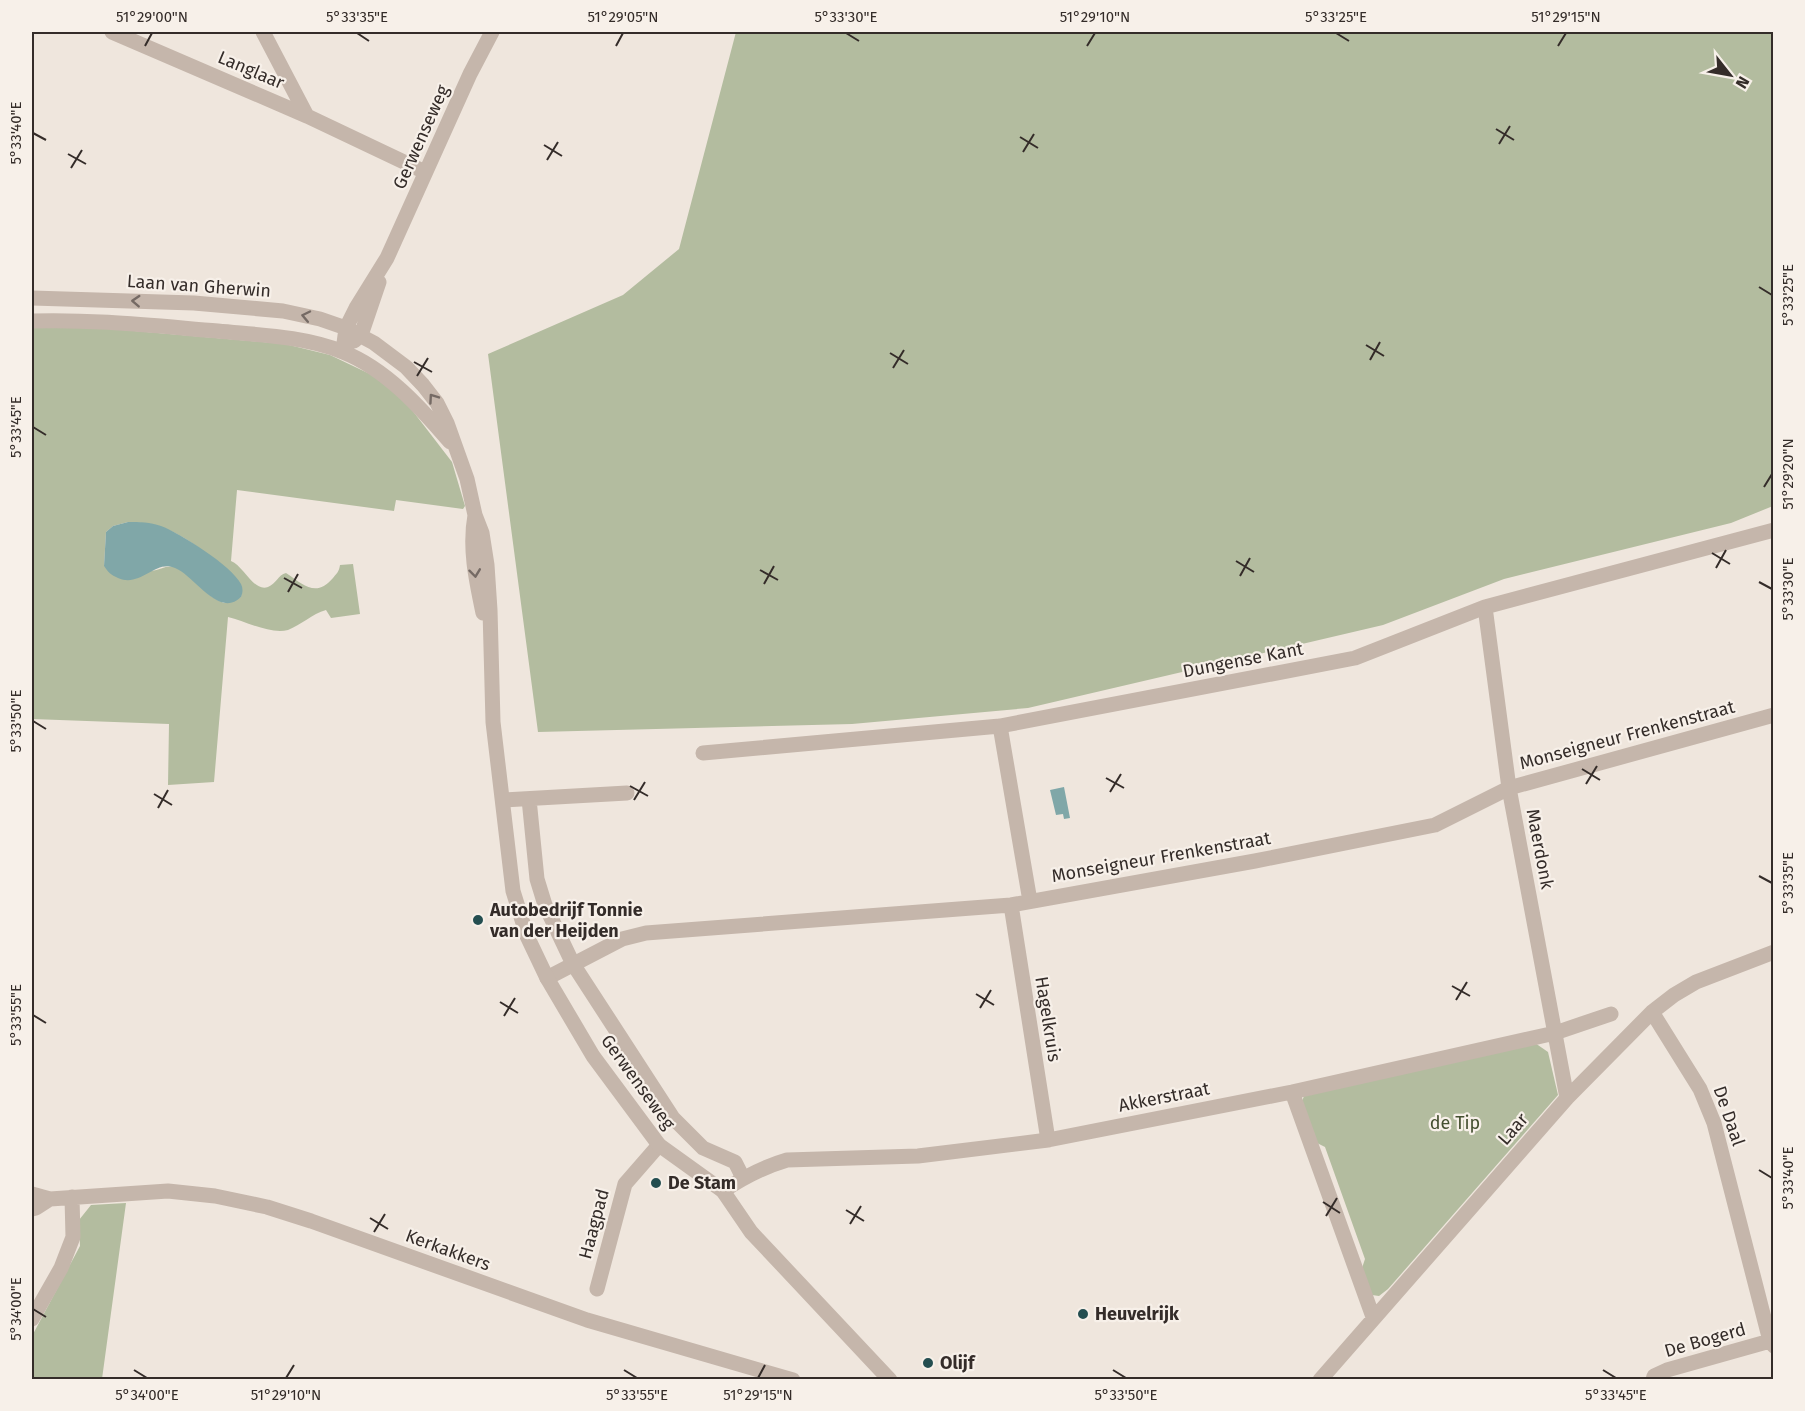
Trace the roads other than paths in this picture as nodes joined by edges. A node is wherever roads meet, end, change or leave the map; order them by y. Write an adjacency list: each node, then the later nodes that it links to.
1 (112, 32): 4 (street, Langlaar)
2 (263, 32): 4 (street, Langlaar)
3 (492, 32): 5 (street, Gerwenseweg)
4 (308, 116): 5 (street, Langlaar)
5 (425, 172): 6 (street, Gerwenseweg)
6 (387, 258): 9 (street, Gerwenseweg); 10 (street, Gerwenseweg)
7 (32, 298): 9 (street, Laan van Gherwin, one-way to 7)
8 (32, 321): 11 (street)
9 (346, 328): 10 (street, Laan van Gherwin); 11 (street, Gerwenseweg)
10 (361, 335): 11 (street, Gerwenseweg); 12 (street, Gerwenseweg, one-way to 10)
11 (343, 351): 12 (street, Gerwenseweg)
12 (458, 451): 21 (street, Gerwenseweg)
13 (1773, 530): 14 (street, Dungense Kant)
14 (1485, 607): 16 (street, Dungense Kant); 18 (street, Maerdonk)
15 (1773, 716): 18 (street, Monseigneur Frenkenstraat)
16 (1000, 726): 17 (street, Dungense Kant); 22 (street)
17 (703, 753)
18 (1509, 788): 22 (street, Monseigneur Frenkenstraat); 29 (street, Maerdonk)
19 (627, 793): 20 (street)
20 (529, 799): 21 (street); 25 (street, Gerwenseweg)
21 (504, 801): 26 (street, Gerwenseweg)
22 (1030, 901): 23 (street, Monseigneur Frenkenstraat)
23 (1011, 905): 25 (street, Monseigneur Frenkenstraat); 32 (street, Hagelkruis)
24 (1773, 952): 27 (street, Laar)
25 (573, 964): 26 (street, Monseigneur Frenkenstraat); 34 (street, Gerwenseweg)
26 (547, 978): 33 (street, Gerwenseweg)
27 (1652, 1012): 31 (street, Laar); 43 (street, De Daal)
28 (1611, 1014): 29 (street, Akkerstraat)
29 (1555, 1034): 30 (street, Akkerstraat); 31 (street, Maerdonk)
30 (1292, 1092): 32 (street, Akkerstraat); 41 (street)
31 (1567, 1098): 41 (street, Laar)
32 (1047, 1140): 34 (street, Akkerstraat)
33 (659, 1145): 35 (street, Gerwenseweg); 40 (street, Haagpad)
34 (743, 1178): 35 (street, Akkerstraat)
35 (723, 1191): 44 (street, Gerwenseweg)
36 (32, 1194): 38 (street, Kerkakkers)
37 (72, 1197): 38 (street, Kerkakkers); 42 (street); 45 (street, Kerkakkers)
38 (50, 1199): 39 (street, Kerkakkers)
39 (32, 1209)
40 (597, 1288)
41 (1373, 1317): 46 (street, Laar)
42 (32, 1319)
43 (1772, 1343): 47 (street, De Bogerd)
44 (886, 1378)
45 (793, 1380)
46 (1320, 1380)
47 (1653, 1380)

